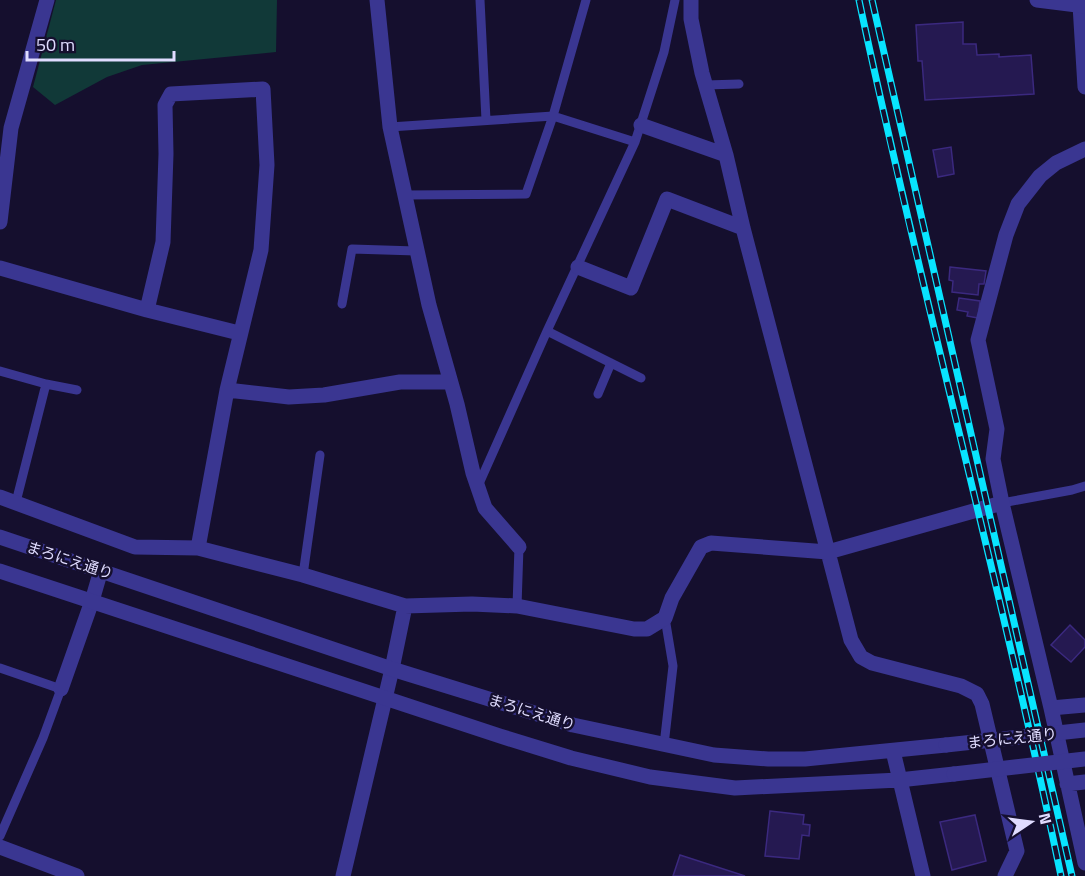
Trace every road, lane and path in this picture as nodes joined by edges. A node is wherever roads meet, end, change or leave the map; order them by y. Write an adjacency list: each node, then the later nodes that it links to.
1 (47, 0): 20 (street)
2 (377, 0): 15 (street)
3 (480, 0): 13 (lane)
4 (586, 0): 12 (lane)
5 (675, 0): 14 (lane)
6 (691, 0): 10 (street)
7 (1037, 0): 8 (street)
8 (1076, 4): 11 (street)
9 (739, 84): 10 (lane)
10 (705, 85): 18 (street)
11 (1085, 87)
12 (553, 116): 13 (lane); 16 (lane); 19 (lane)
13 (486, 120): 15 (lane)
14 (641, 125): 16 (lane); 18 (street)
15 (390, 127): 19 (street)
16 (635, 142): 23 (lane)
17 (1085, 149): 42 (street)
18 (726, 155): 21 (street)
19 (405, 195): 22 (street)
20 (0, 222)
21 (742, 228): 23 (street); 46 (street)
22 (416, 251): 25 (lane); 32 (street)
23 (578, 267): 27 (lane)
24 (0, 268): 26 (street)
25 (342, 304)
26 (147, 310): 28 (street); 28 (street)
27 (547, 331): 29 (lane); 38 (lane)
28 (239, 333): 35 (street)
29 (611, 363): 31 (lane); 36 (lane)
30 (0, 371): 33 (lane)
31 (641, 378)
32 (450, 382): 35 (street); 38 (street)
33 (46, 384): 34 (lane); 41 (lane)
34 (77, 390)
35 (227, 390): 45 (street)
36 (598, 394)
37 (320, 455): 49 (lane)
38 (478, 486): 44 (street)
39 (1085, 486): 42 (lane)
40 (0, 497): 41 (street)
41 (16, 502): 45 (street)
42 (1002, 503): 46 (street); 59 (street)
43 (0, 537): 48 (street, まろにえ通り)
44 (519, 547): 52 (lane)
45 (198, 548): 49 (street)
46 (828, 552): 53 (street); 73 (street)
47 (0, 570): 50 (street, まろにえ通り)
48 (101, 570): 50 (street); 55 (street, まろにえ通り)
49 (303, 575): 51 (street)
50 (92, 601): 56 (street); 57 (street, まろにえ通り)
51 (405, 606): 52 (street); 55 (street)
52 (517, 606): 53 (street)
53 (665, 618): 61 (lane)
54 (0, 668): 56 (lane)
55 (392, 669): 57 (street); 61 (street, まろにえ通り)
56 (61, 689): 67 (lane)
57 (385, 699): 64 (street, まろにえ通り); 71 (street)
58 (1085, 705): 59 (street)
59 (1051, 708): 66 (street)
60 (1085, 730): 62 (street, まろにえ通り, bridge)
61 (664, 745): 62 (street, まろにえ通り)
62 (893, 751): 64 (street)
63 (1085, 759): 64 (street, まろにえ通り, bridge)
64 (899, 780): 72 (street)
65 (1085, 782): 66 (street)
66 (1067, 784): 69 (street)
67 (0, 836)
68 (0, 847): 70 (street)
69 (1085, 862)
70 (77, 876)
71 (343, 876)
72 (923, 876)
73 (1005, 876)

